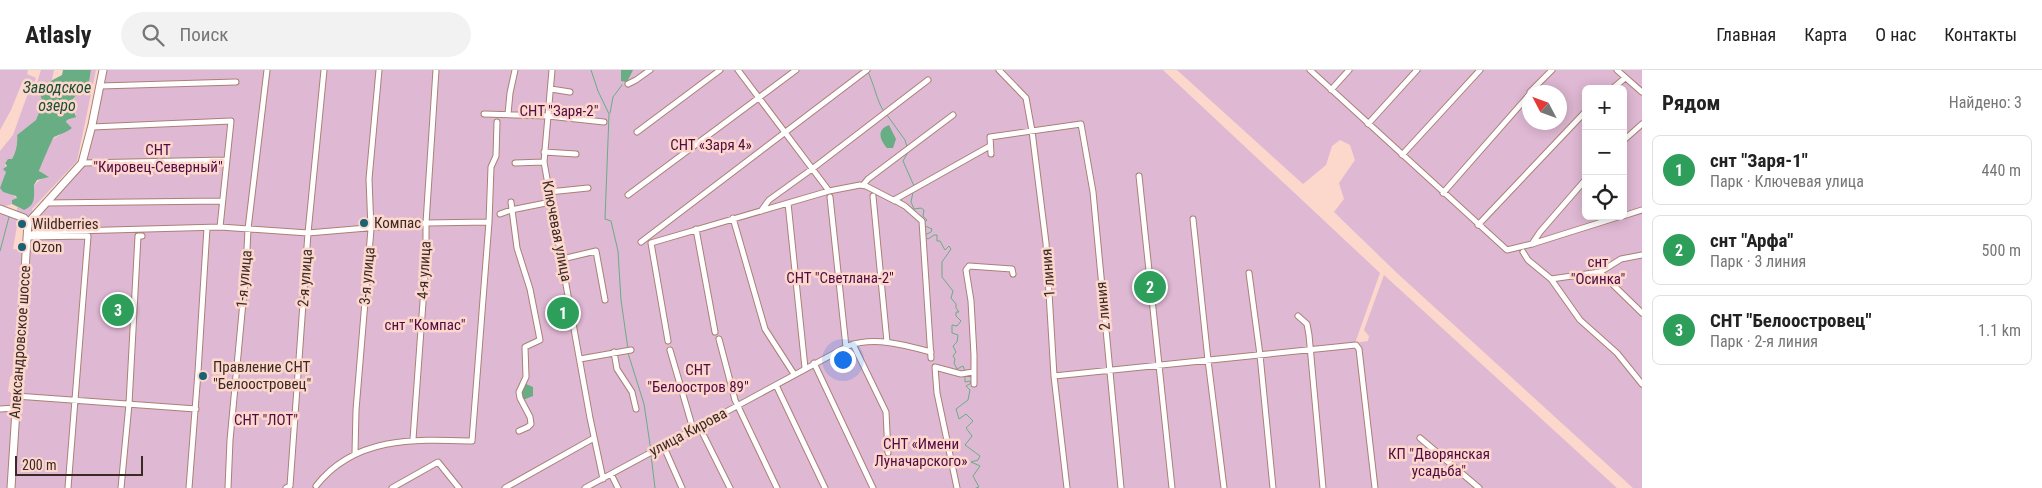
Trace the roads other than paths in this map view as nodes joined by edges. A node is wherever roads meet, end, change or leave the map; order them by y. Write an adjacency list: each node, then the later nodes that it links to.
1 (103, 70): 26 (street)
2 (267, 70): 89 (street, 1-я улица)
3 (324, 70): 91 (street, 2-я улица)
4 (379, 70): 88 (street, 3-я улица)
5 (436, 70): 84 (street, 4-я улица)
6 (516, 70): 34 (street)
7 (552, 70): 27 (street, Ключевая улица)
8 (650, 70): 23 (street)
9 (720, 70): 44 (street)
10 (738, 70): 31 (street)
11 (796, 70): 31 (street)
12 (867, 70): 45 (street)
13 (999, 70): 43 (street, 1 линия)
14 (1310, 70): 28 (street)
15 (1349, 70): 28 (street)
16 (1417, 70): 40 (street)
17 (1480, 70): 51 (street)
18 (1552, 70): 24 (street)
19 (1617, 70): 20 (street)
20 (1625, 78): 25 (street); 30 (street)
21 (928, 80): 56 (street)
22 (236, 82): 26 (street)
23 (628, 84)
24 (1538, 85)
25 (1617, 85)
26 (100, 86): 42 (street)
27 (551, 90): 29 (street); 37 (street, Ключевая улица)
28 (1331, 90): 40 (street)
29 (570, 92)
30 (1642, 92)
31 (759, 98): 45 (street); 64 (street)
32 (1522, 102): 63 (street)
33 (484, 114): 34 (street)
34 (508, 114): 37 (street)
35 (953, 115): 59 (street)
36 (1582, 115): 85 (street)
37 (548, 116): 39 (street); 48 (street, Ключевая улица)
38 (497, 122): 82 (street)
39 (604, 122)
40 (1368, 124): 51 (street)
41 (1642, 124): 46 (street)
42 (92, 127): 52 (street); 54 (street)
43 (1032, 131): 47 (street); 122 (street, 2 линия); 125 (street, 1 линия)
44 (637, 132)
45 (785, 132): 56 (street); 94 (street)
46 (1627, 137)
47 (990, 146): 50 (street); 68 (street)
48 (544, 152): 49 (street); 53 (street, Ключевая улица)
49 (576, 154)
50 (991, 154)
51 (1402, 155): 63 (street)
52 (227, 160): 54 (street); 67 (street)
53 (544, 162): 55 (street); 62 (street, Ключевая улица)
54 (82, 163): 72 (street)
55 (514, 163)
56 (812, 169): 61 (street); 75 (street)
57 (1139, 176): 120 (street)
58 (1582, 184): 95 (street)
59 (863, 185): 61 (street); 68 (street)
60 (588, 188): 62 (street)
61 (829, 191): 71 (street)
62 (549, 192): 70 (street, Ключевая улица)
63 (1443, 193): 85 (street)
64 (628, 195)
65 (873, 196): 109 (street)
66 (830, 197): 111 (street)
67 (222, 201): 72 (street); 87 (street)
68 (895, 201): 109 (street, улица Кирова)
69 (511, 202): 74 (street)
70 (551, 202): 74 (street); 98 (street, Ключевая улица)
71 (788, 203): 75 (street); 121 (street)
72 (45, 204): 83 (street)
73 (0, 209): 83 (street)
74 (510, 210): 77 (street); 139 (street)
75 (761, 210): 79 (street)
76 (1642, 210): 78 (street)
77 (500, 214)
78 (1627, 214)
79 (733, 218): 90 (street); 124 (street)
80 (1193, 219): 118 (street)
81 (1609, 220): 95 (street)
82 (489, 222): 84 (street); 142 (street)
83 (28, 223): 92 (street, Александровское шоссе)
84 (426, 223): 88 (street); 142 (street, 4-я улица)
85 (1478, 225): 95 (street)
86 (207, 228): 87 (street); 92 (street); 134 (street)
87 (220, 228): 89 (street)
88 (371, 228): 91 (street); 144 (street, 3-я улица)
89 (248, 229): 91 (street); 154 (street, 1-я улица)
90 (696, 229): 106 (street); 108 (street)
91 (308, 233): 149 (street, 2-я улица)
92 (27, 236): 129 (street, Александровское шоссе); 130 (street)
93 (140, 236): 131 (street)
94 (642, 242)
95 (1532, 244)
96 (1523, 252): 102 (street)
97 (1642, 255): 99 (street)
98 (562, 259): 103 (street); 117 (street, Ключевая улица)
99 (1600, 272): 102 (street); 104 (street)
100 (1249, 273): 116 (street)
101 (1013, 274): 123 (street)
102 (1551, 278): 128 (street)
103 (605, 300)
104 (1642, 313)
105 (1298, 316): 112 (street)
106 (715, 332)
107 (719, 339): 132 (street)
108 (668, 341)
109 (887, 342): 110 (street, улица Кирова)
110 (853, 344): 111 (street, улица Кирова); 145 (street)
111 (846, 346): 119 (street, улица Кирова)
112 (1310, 349): 116 (street); 171 (street); 172 (street)
113 (628, 350): 115 (street)
114 (670, 350): 138 (street)
115 (614, 352): 117 (street); 136 (street)
116 (1260, 355): 118 (street); 170 (street)
117 (580, 359): 140 (street, Ключевая улица)
118 (1208, 360): 120 (street); 169 (street)
119 (814, 363): 121 (street, улица Кирова); 164 (street)
120 (1158, 366): 122 (street); 168 (street)
121 (805, 368): 124 (street, улица Кирова)
122 (1109, 370): 125 (street); 167 (street, 2 линия)
123 (973, 372): 127 (street); 165 (street)
124 (794, 374): 126 (street, улица Кирова)
125 (1054, 376): 166 (street, 1 линия)
126 (776, 384): 132 (street, улица Кирова); 163 (street)
127 (974, 384)
128 (1642, 384)
129 (16, 396): 130 (street); 133 (street, Александровское шоссе)
130 (76, 400): 131 (street); 151 (street)
131 (130, 404): 134 (street); 152 (street)
132 (738, 405): 137 (street, улица Кирова); 162 (street)
133 (15, 408): 135 (street); 150 (street, Александровское шоссе)
134 (196, 408): 153 (street)
135 (0, 409)
136 (636, 409)
137 (699, 426): 138 (street, улица Кирова); 161 (street)
138 (693, 429): 143 (street, улица Кирова)
139 (519, 431)
140 (594, 438): 147 (street, Ключевая улица); 157 (street)
141 (1420, 438): 173 (street)
142 (413, 440): 144 (street)
143 (662, 445): 146 (street, улица Кирова); 160 (street)
144 (355, 453): 148 (street)
145 (888, 453)
146 (611, 474): 147 (street, улица Кирова); 159 (street)
147 (603, 478): 158 (street, улица Кирова)
148 (316, 486)
149 (288, 487)
150 (11, 488)
151 (68, 488)
152 (121, 488)
153 (189, 488)
154 (228, 488)
155 (392, 488): 156 (street)
156 (459, 488)
157 (505, 488)
158 (585, 488)
159 (618, 488)
160 (682, 488)
161 (730, 488)
162 (777, 488)
163 (825, 488)
164 (872, 488)
165 (956, 488)
166 (1067, 488)
167 (1121, 488)
168 (1172, 488)
169 (1224, 488)
170 (1273, 488)
171 (1323, 488)
172 (1375, 488)
173 (1479, 488)

